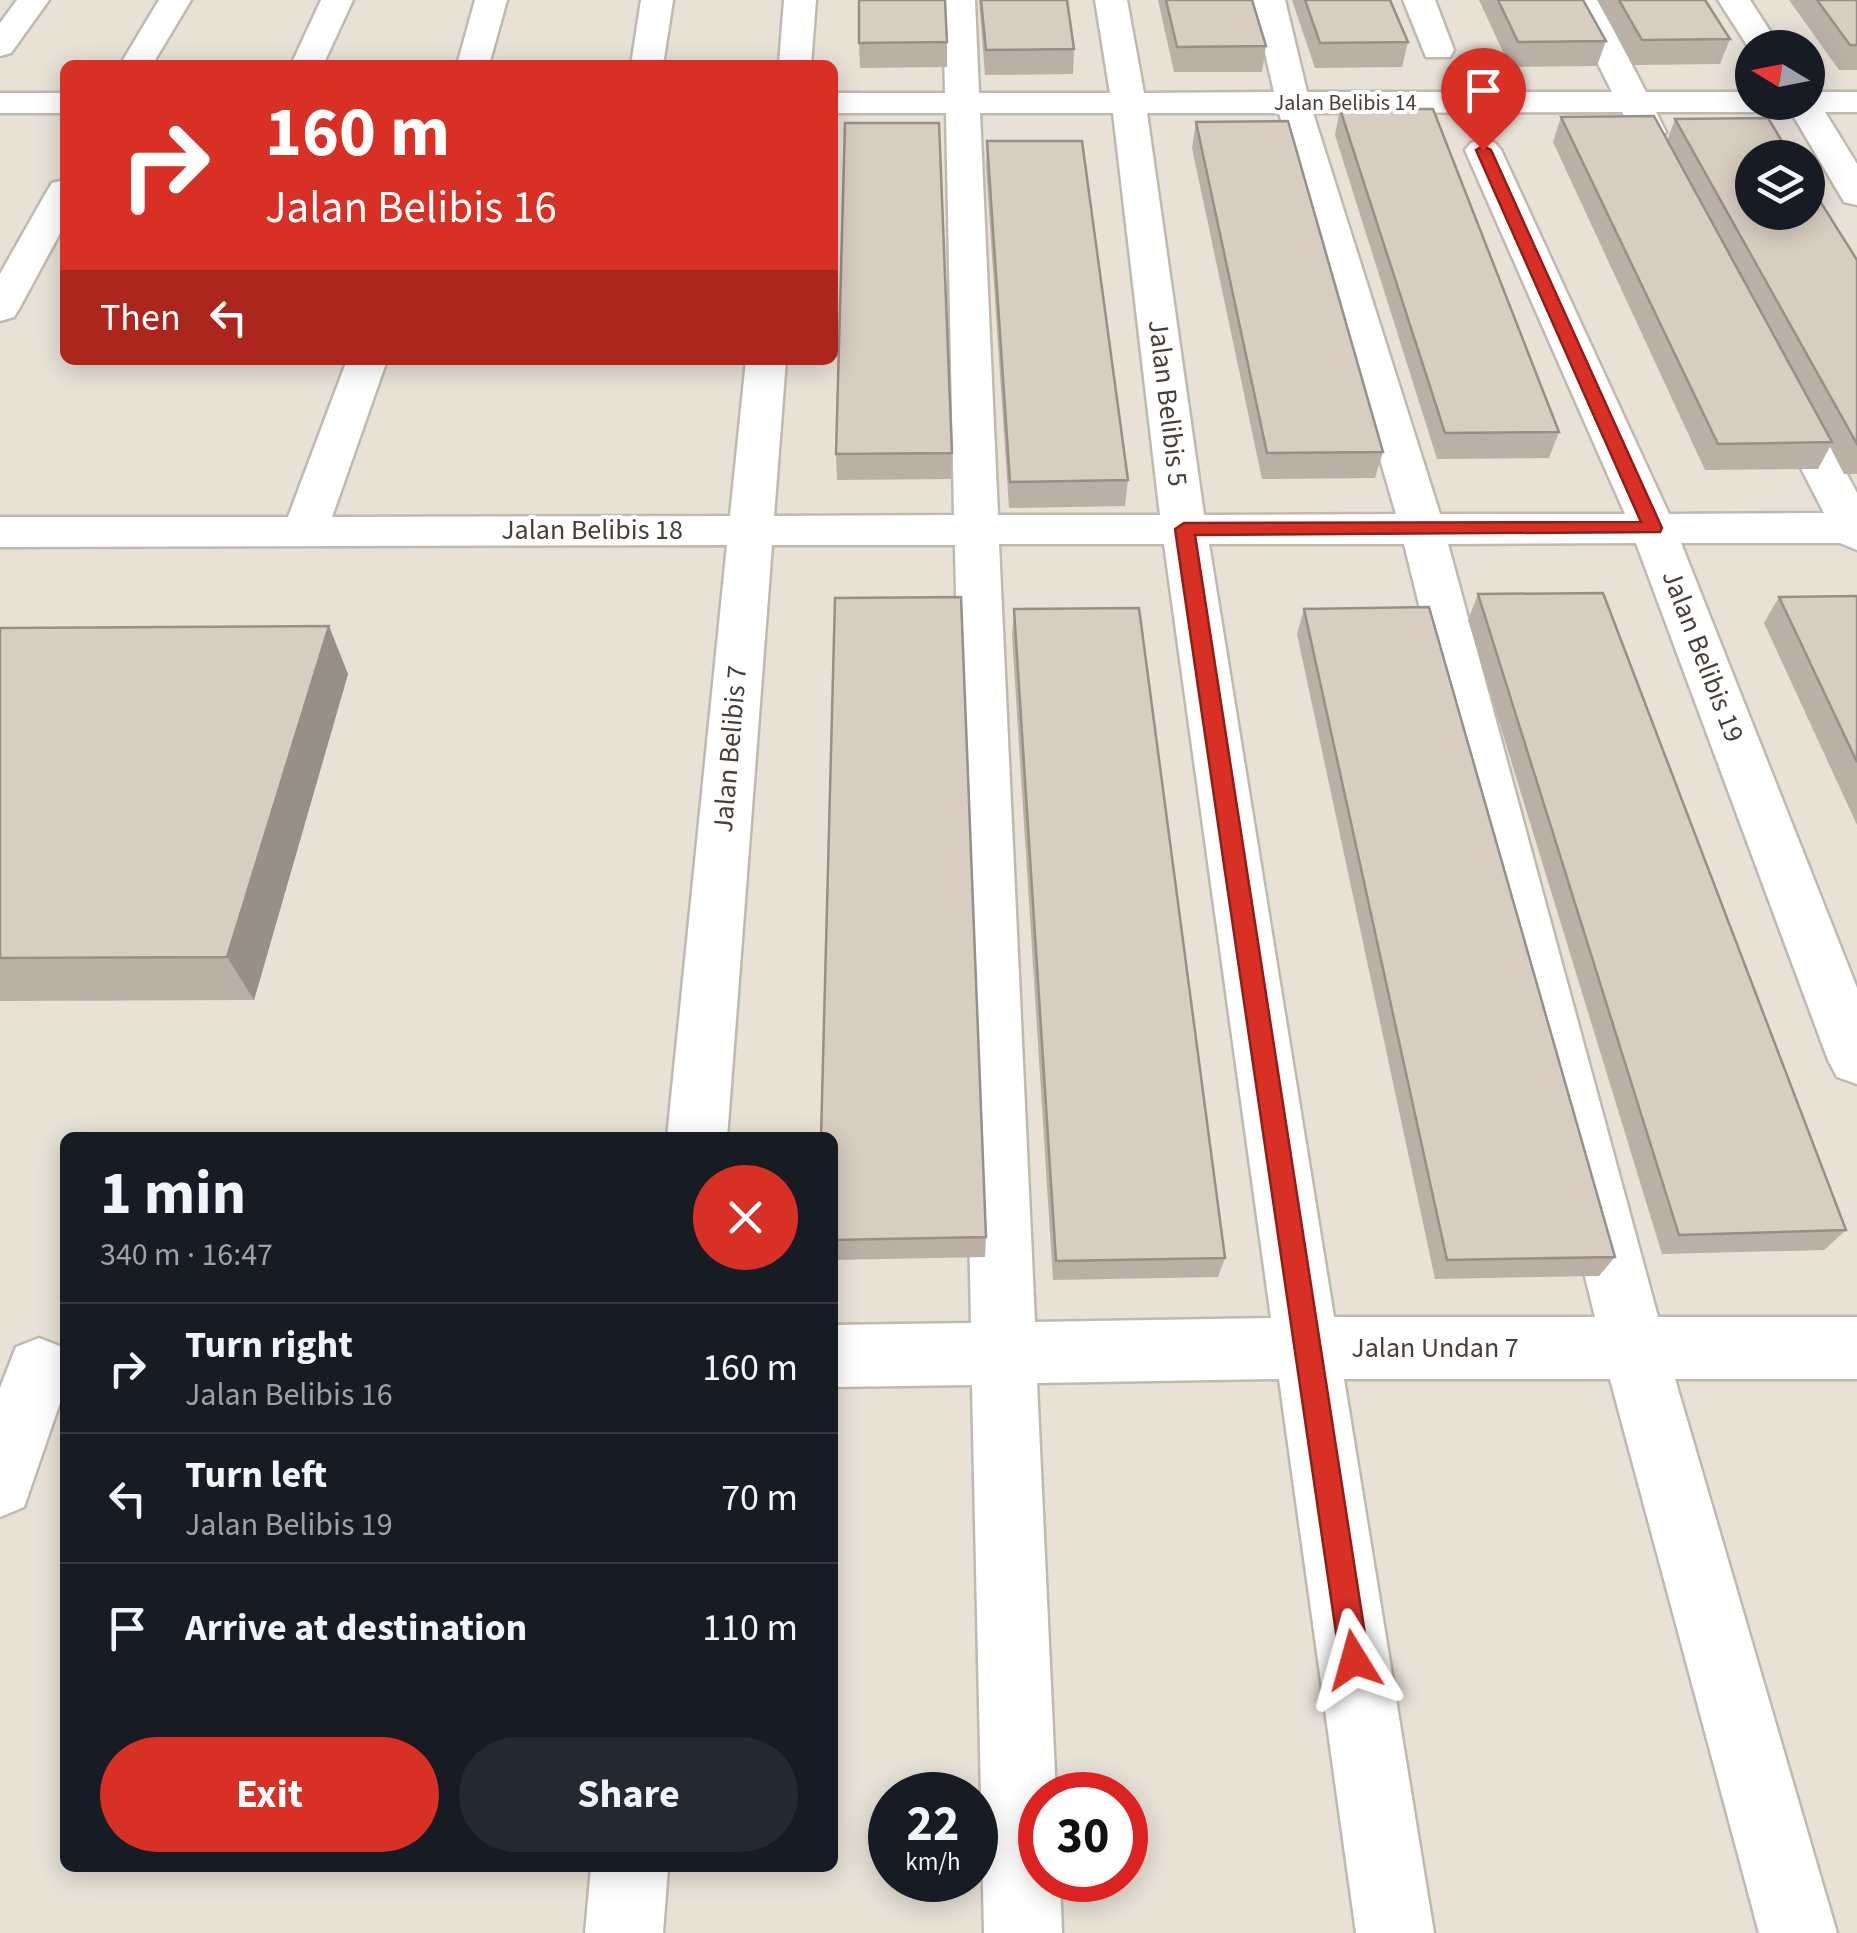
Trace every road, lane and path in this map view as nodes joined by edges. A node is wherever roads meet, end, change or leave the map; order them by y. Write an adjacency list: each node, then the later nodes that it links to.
1 (32, 0): 14 (street)
2 (174, 0): 16 (street)
3 (336, 0): 17 (street)
4 (491, 0): 18 (street)
5 (656, 0): 19 (street)
6 (800, 0): 20 (street)
7 (959, 0): 30 (street)
8 (1111, 0): 24 (street, Jalan Belibis 5)
9 (1269, 0): 25 (street)
10 (1419, 0): 15 (street)
11 (1582, 0): 26 (street)
12 (1734, 0): 13 (street)
13 (1753, 30)
14 (0, 46)
15 (1438, 50)
16 (139, 60)
17 (308, 60)
18 (474, 60)
19 (648, 60)
20 (795, 60)
21 (1735, 102): 26 (street, Jalan Belibis 14)
22 (1825, 102): 23 (street, Jalan Belibis 14)
23 (1857, 102)
24 (1129, 103): 25 (street, Jalan Belibis 14); 30 (street, Jalan Belibis 14); 43 (street, Jalan Belibis 5)
25 (1293, 103): 26 (street, Jalan Belibis 14); 40 (street)
26 (1634, 103): 33 (street)
27 (0, 104): 28 (street)
28 (60, 104)
29 (838, 104): 30 (street, Jalan Belibis 14)
30 (962, 104): 42 (street)
31 (1813, 120): 34 (street)
32 (1483, 150): 41 (street, Jalan Belibis 19)
33 (1661, 156)
34 (1857, 194)
35 (60, 201): 36 (street)
36 (0, 309)
37 (366, 365): 46 (street)
38 (766, 365): 44 (street, Jalan Belibis 7)
39 (1771, 369): 45 (street)
40 (1422, 528): 41 (street, Jalan Belibis 18); 43 (street, Jalan Belibis 18); 50 (street)
41 (1653, 528): 45 (street, Jalan Belibis 18); 48 (street, Jalan Belibis 19)
42 (978, 529): 43 (street, Jalan Belibis 18); 44 (street, Jalan Belibis 18); 53 (street)
43 (1184, 529): 51 (street, Jalan Belibis 5)
44 (750, 530): 46 (street, Jalan Belibis 18); 49 (street, Jalan Belibis 7)
45 (1856, 530)
46 (304, 531): 47 (street, Jalan Belibis 18)
47 (0, 532)
48 (1857, 1060)
49 (697, 1132)
50 (1634, 1347): 51 (street, Jalan Undan 7); 52 (street, Jalan Undan 7); 61 (street)
51 (1308, 1348): 53 (street, Jalan Undan 7); 60 (street, Jalan Belibis 5)
52 (1857, 1348)
53 (1005, 1352): 54 (street, Jalan Undan 7); 59 (street)
54 (838, 1356)
55 (35, 1369): 56 (street)
56 (0, 1483)
57 (630, 1872): 58 (street)
58 (624, 1933)
59 (1023, 1933)
60 (1395, 1933)
61 (1798, 1933)

